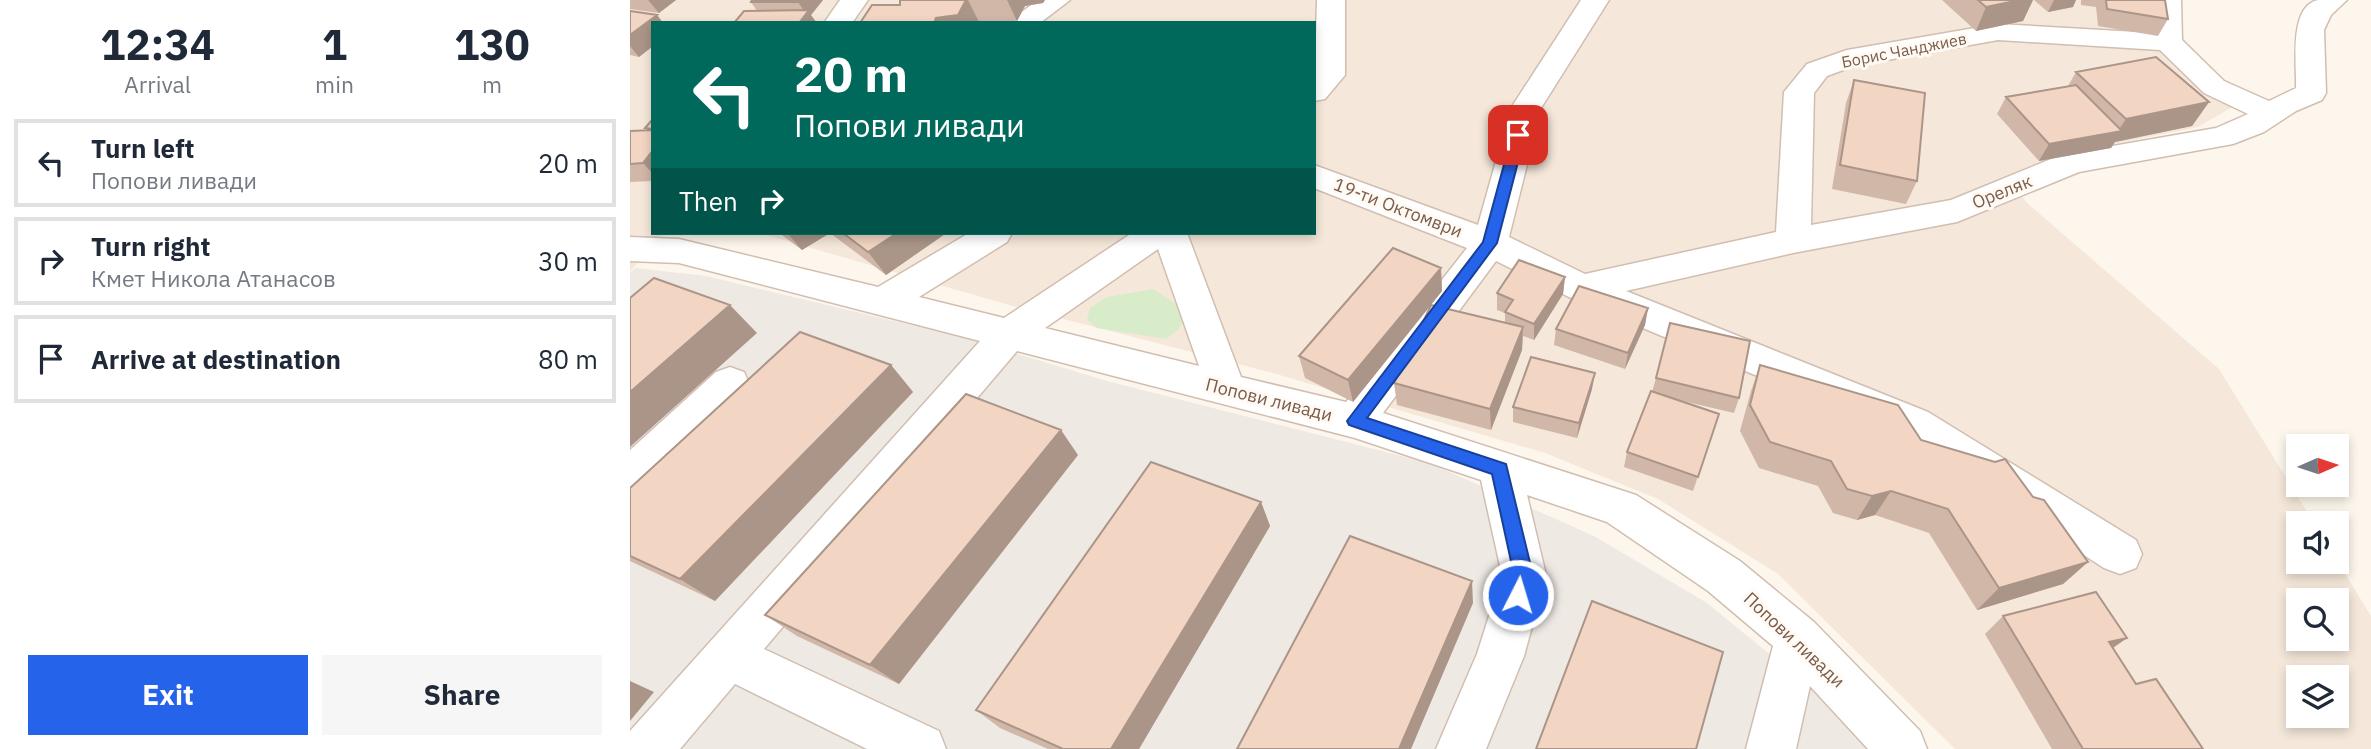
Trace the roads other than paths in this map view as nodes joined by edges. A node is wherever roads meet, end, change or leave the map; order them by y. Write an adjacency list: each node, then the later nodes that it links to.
1 (1056, 0): 8 (street)
2 (1331, 0): 10 (street)
3 (1595, 0): 18 (street)
4 (2167, 0): 9 (street)
5 (2333, 0): 11 (street, Ореляк)
6 (862, 13): 7 (street)
7 (843, 21)
8 (1024, 21)
9 (2168, 42): 11 (street); 16 (street, Борис Чанджиев)
10 (1316, 90)
11 (2271, 113): 16 (street, Ореляк)
12 (1316, 177): 18 (street, 19-ти Октомври)
13 (992, 235): 21 (street)
14 (1154, 235): 22 (street)
15 (1171, 235): 24 (street)
16 (1793, 241): 20 (street, Ореляк)
17 (685, 242): 19 (street, Попови ливади); 21 (street, Попови ливади)
18 (1490, 243): 20 (street, 19-ти Октомври); 25 (street)
19 (630, 249)
20 (1582, 288): 28 (street, 19-ти Октомври)
21 (883, 302): 22 (street, Попови ливади)
22 (1010, 333): 24 (street, Попови ливади); 30 (street)
23 (730, 383): 27 (street)
24 (1227, 390): 25 (street, Попови ливади)
25 (1355, 421): 26 (street, Попови ливади)
26 (1500, 470): 29 (street, Попови ливади); 33 (street)
27 (630, 476)
28 (2120, 554)
29 (1798, 638): 34 (street); 35 (street, Попови ливади)
30 (728, 656): 31 (street); 32 (street)
31 (647, 749)
32 (921, 749)
33 (1461, 749)
34 (1771, 749)
35 (1902, 749)

